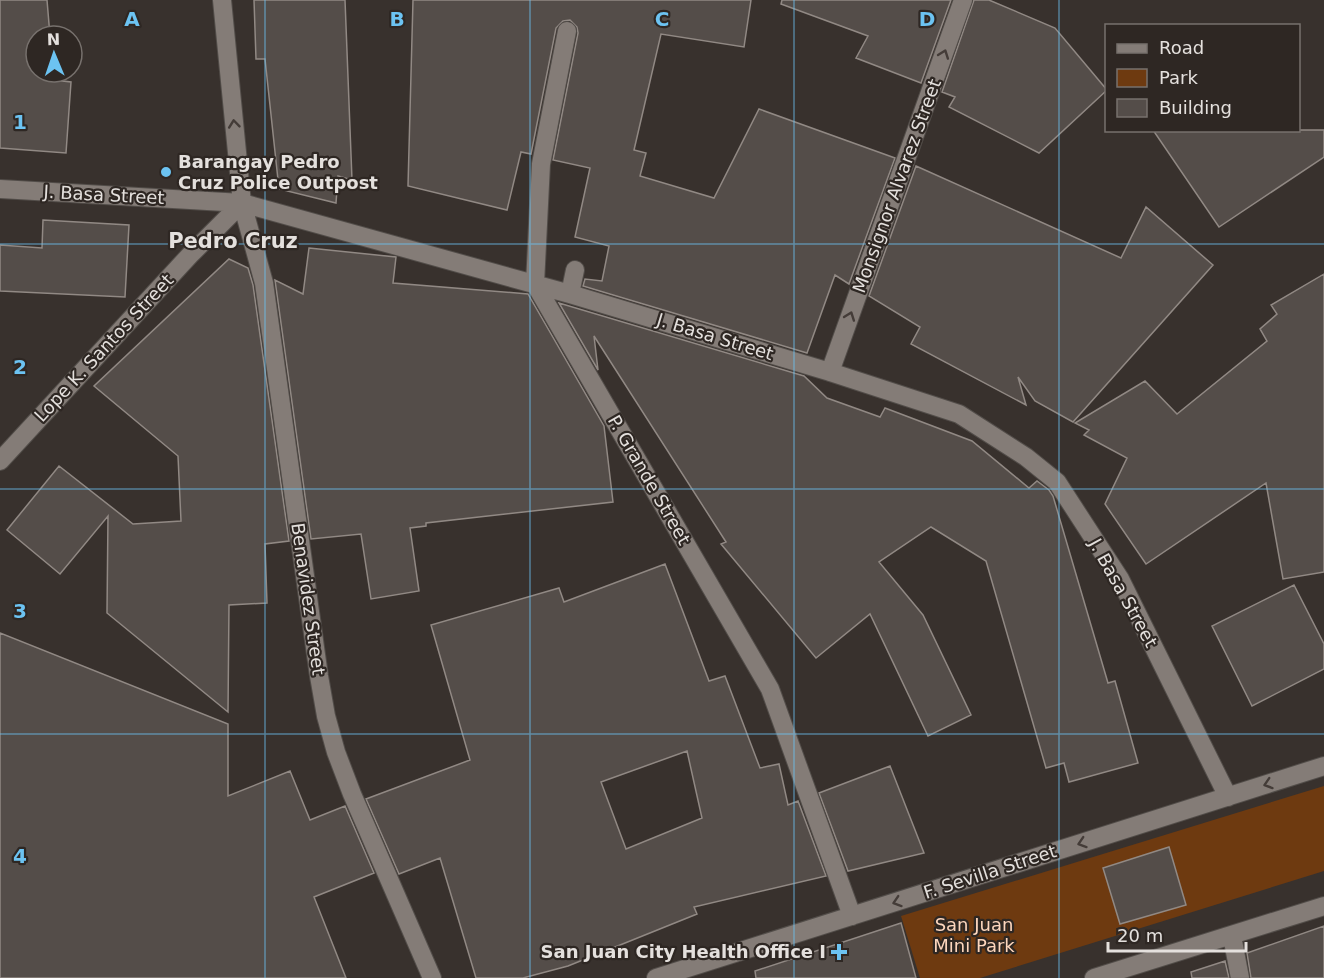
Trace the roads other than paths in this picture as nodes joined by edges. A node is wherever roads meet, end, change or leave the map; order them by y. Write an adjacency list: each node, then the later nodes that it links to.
1 (222, 0): 5 (street, one-way to 1)
2 (963, 0): 9 (street, Monsignor Alvarez Street, one-way to 2)
3 (567, 31): 7 (street)
4 (0, 189): 5 (street, J. Basa Street)
5 (242, 203): 7 (street, J. Basa Street); 10 (street, Lope K. Santos Street); 16 (street, Benavidez Street)
6 (575, 270): 8 (street)
7 (535, 284): 8 (street, J. Basa Street); 14 (street, P. Grande Street)
8 (570, 294): 9 (street, J. Basa Street)
9 (830, 372): 12 (street, J. Basa Street)
10 (0, 461)
11 (1324, 766): 12 (street, F. Sevilla Street, one-way to 12)
12 (1228, 797): 14 (street, F. Sevilla Street, one-way to 14)
13 (1324, 906): 15 (street)
14 (852, 916): 17 (street, F. Sevilla Street)
15 (1232, 936): 18 (street); 19 (street)
16 (432, 978)
17 (656, 978)
18 (1094, 978)
19 (1240, 978)

